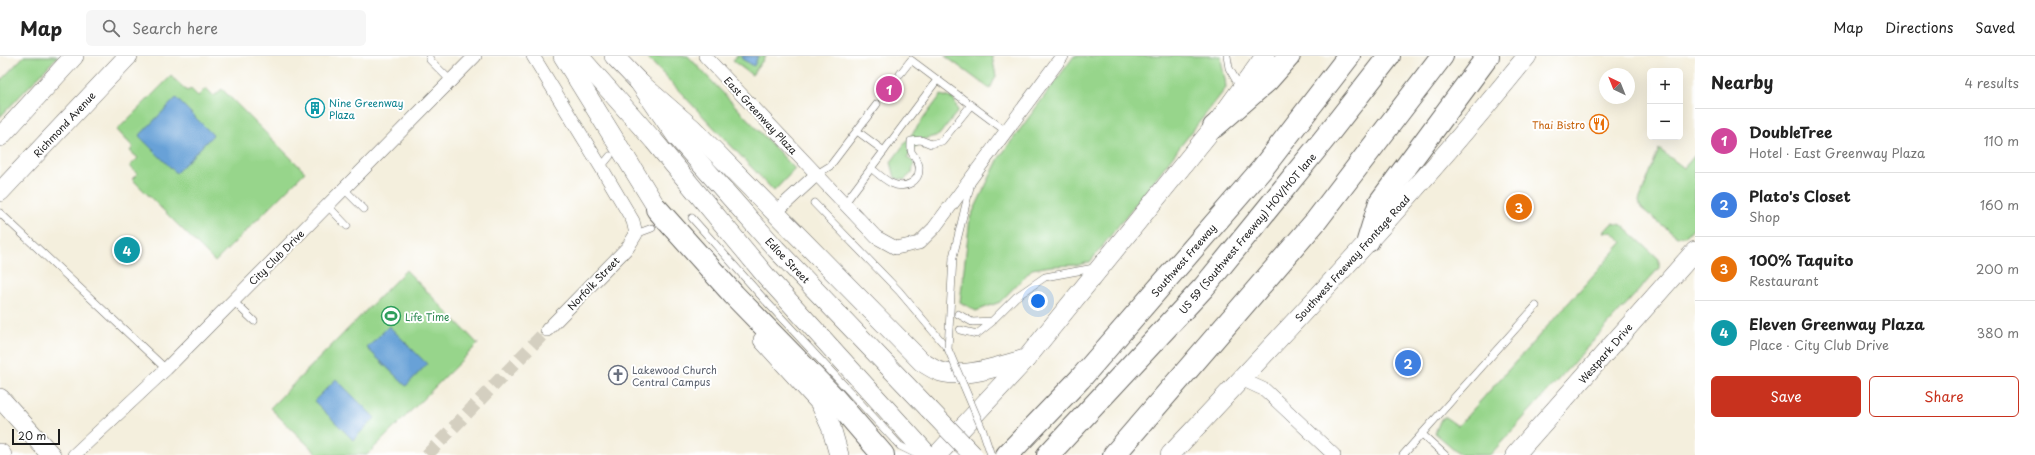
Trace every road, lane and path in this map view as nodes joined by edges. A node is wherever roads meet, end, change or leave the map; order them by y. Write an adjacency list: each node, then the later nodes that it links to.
1 (74, 56): 30 (main road)
2 (128, 56): 38 (main road, Richmond Avenue)
3 (429, 56): 22 (lane)
4 (475, 56): 22 (street, City Club Drive)
5 (532, 56): 33 (street)
6 (563, 56): 46 (main road)
7 (579, 56): 57 (main road)
8 (614, 56): 23 (main road, Edloe Street)
9 (705, 56): 35 (street, East Greenway Plaza)
10 (1062, 56): 29 (street, East Greenway Plaza)
11 (1227, 56): 24 (lane)
12 (1265, 56): 24 (main road)
13 (1290, 56): 27 (highway)
14 (1349, 56): 77 (highway, Southwest Freeway)
15 (1389, 56): 78 (highway, US 59 (Southwest Freeway) HOV/HOT lane)
16 (1398, 56): 79 (highway)
17 (1442, 56): 80 (highway)
18 (1488, 56): 49 (highway)
19 (1527, 56): 49 (main road, Southwest Freeway Frontage Road)
20 (900, 74): 21 (lane)
21 (937, 80): 26 (lane); 31 (lane)
22 (451, 81): 37 (street, City Club Drive)
23 (639, 82): 43 (main road); 75 (main road, Edloe Street, bridge)
24 (1241, 89): 27 (main road)
25 (877, 104): 28 (lane)
26 (971, 104): 29 (lane); 34 (lane)
27 (1214, 127): 51 (main road)
28 (857, 131): 31 (lane); 35 (lane)
29 (1007, 132): 36 (street, East Greenway Plaza)
30 (0, 137)
31 (884, 151): 34 (lane)
32 (610, 156): 33 (lane)
33 (601, 167): 48 (street)
34 (871, 168): 40 (lane)
35 (817, 174): 40 (street, East Greenway Plaza); 43 (street)
36 (973, 177): 40 (street, East Greenway Plaza); 60 (lane, bridge)
37 (344, 189): 41 (street, City Club Drive); 42 (lane)
38 (0, 192)
39 (814, 203): 60 (lane)
40 (844, 203)
41 (327, 206): 47 (lane); 52 (street, City Club Drive)
42 (364, 209)
43 (776, 212): 61 (main road)
44 (0, 213): 62 (lane)
45 (692, 218): 57 (lane)
46 (654, 219): 48 (lane); 70 (main road); 71 (highway)
47 (347, 226)
48 (636, 234): 58 (street, Norfolk Street)
49 (1368, 241): 63 (main road, Southwest Freeway Frontage Road)
50 (1695, 251): 85 (main road, Westpark Drive)
51 (1102, 266): 56 (lane); 61 (main road)
52 (233, 301): 55 (lane); 62 (street, City Club Drive)
53 (1536, 306): 67 (lane)
54 (958, 314): 56 (lane)
55 (254, 321)
56 (992, 321): 59 (lane)
57 (799, 325): 72 (lane); 73 (main road)
58 (547, 330)
59 (960, 330)
60 (948, 349): 76 (lane, bridge)
61 (1026, 359): 74 (main road)
62 (166, 369): 69 (street, City Club Drive)
63 (1241, 379): 81 (main road, Southwest Freeway Frontage Road); 82 (street)
64 (0, 388): 66 (main road)
65 (0, 398): 66 (main road)
66 (13, 413): 68 (main road)
67 (1422, 434): 83 (lane); 84 (lane)
68 (52, 455)
69 (74, 455)
70 (839, 455)
71 (883, 455)
72 (918, 455)
73 (928, 455)
74 (937, 455)
75 (973, 455)
76 (992, 455)
77 (1007, 455)
78 (1048, 455)
79 (1061, 455)
80 (1114, 455)
81 (1170, 455)
82 (1334, 455)
83 (1403, 455)
84 (1445, 455)
85 (1515, 455)

